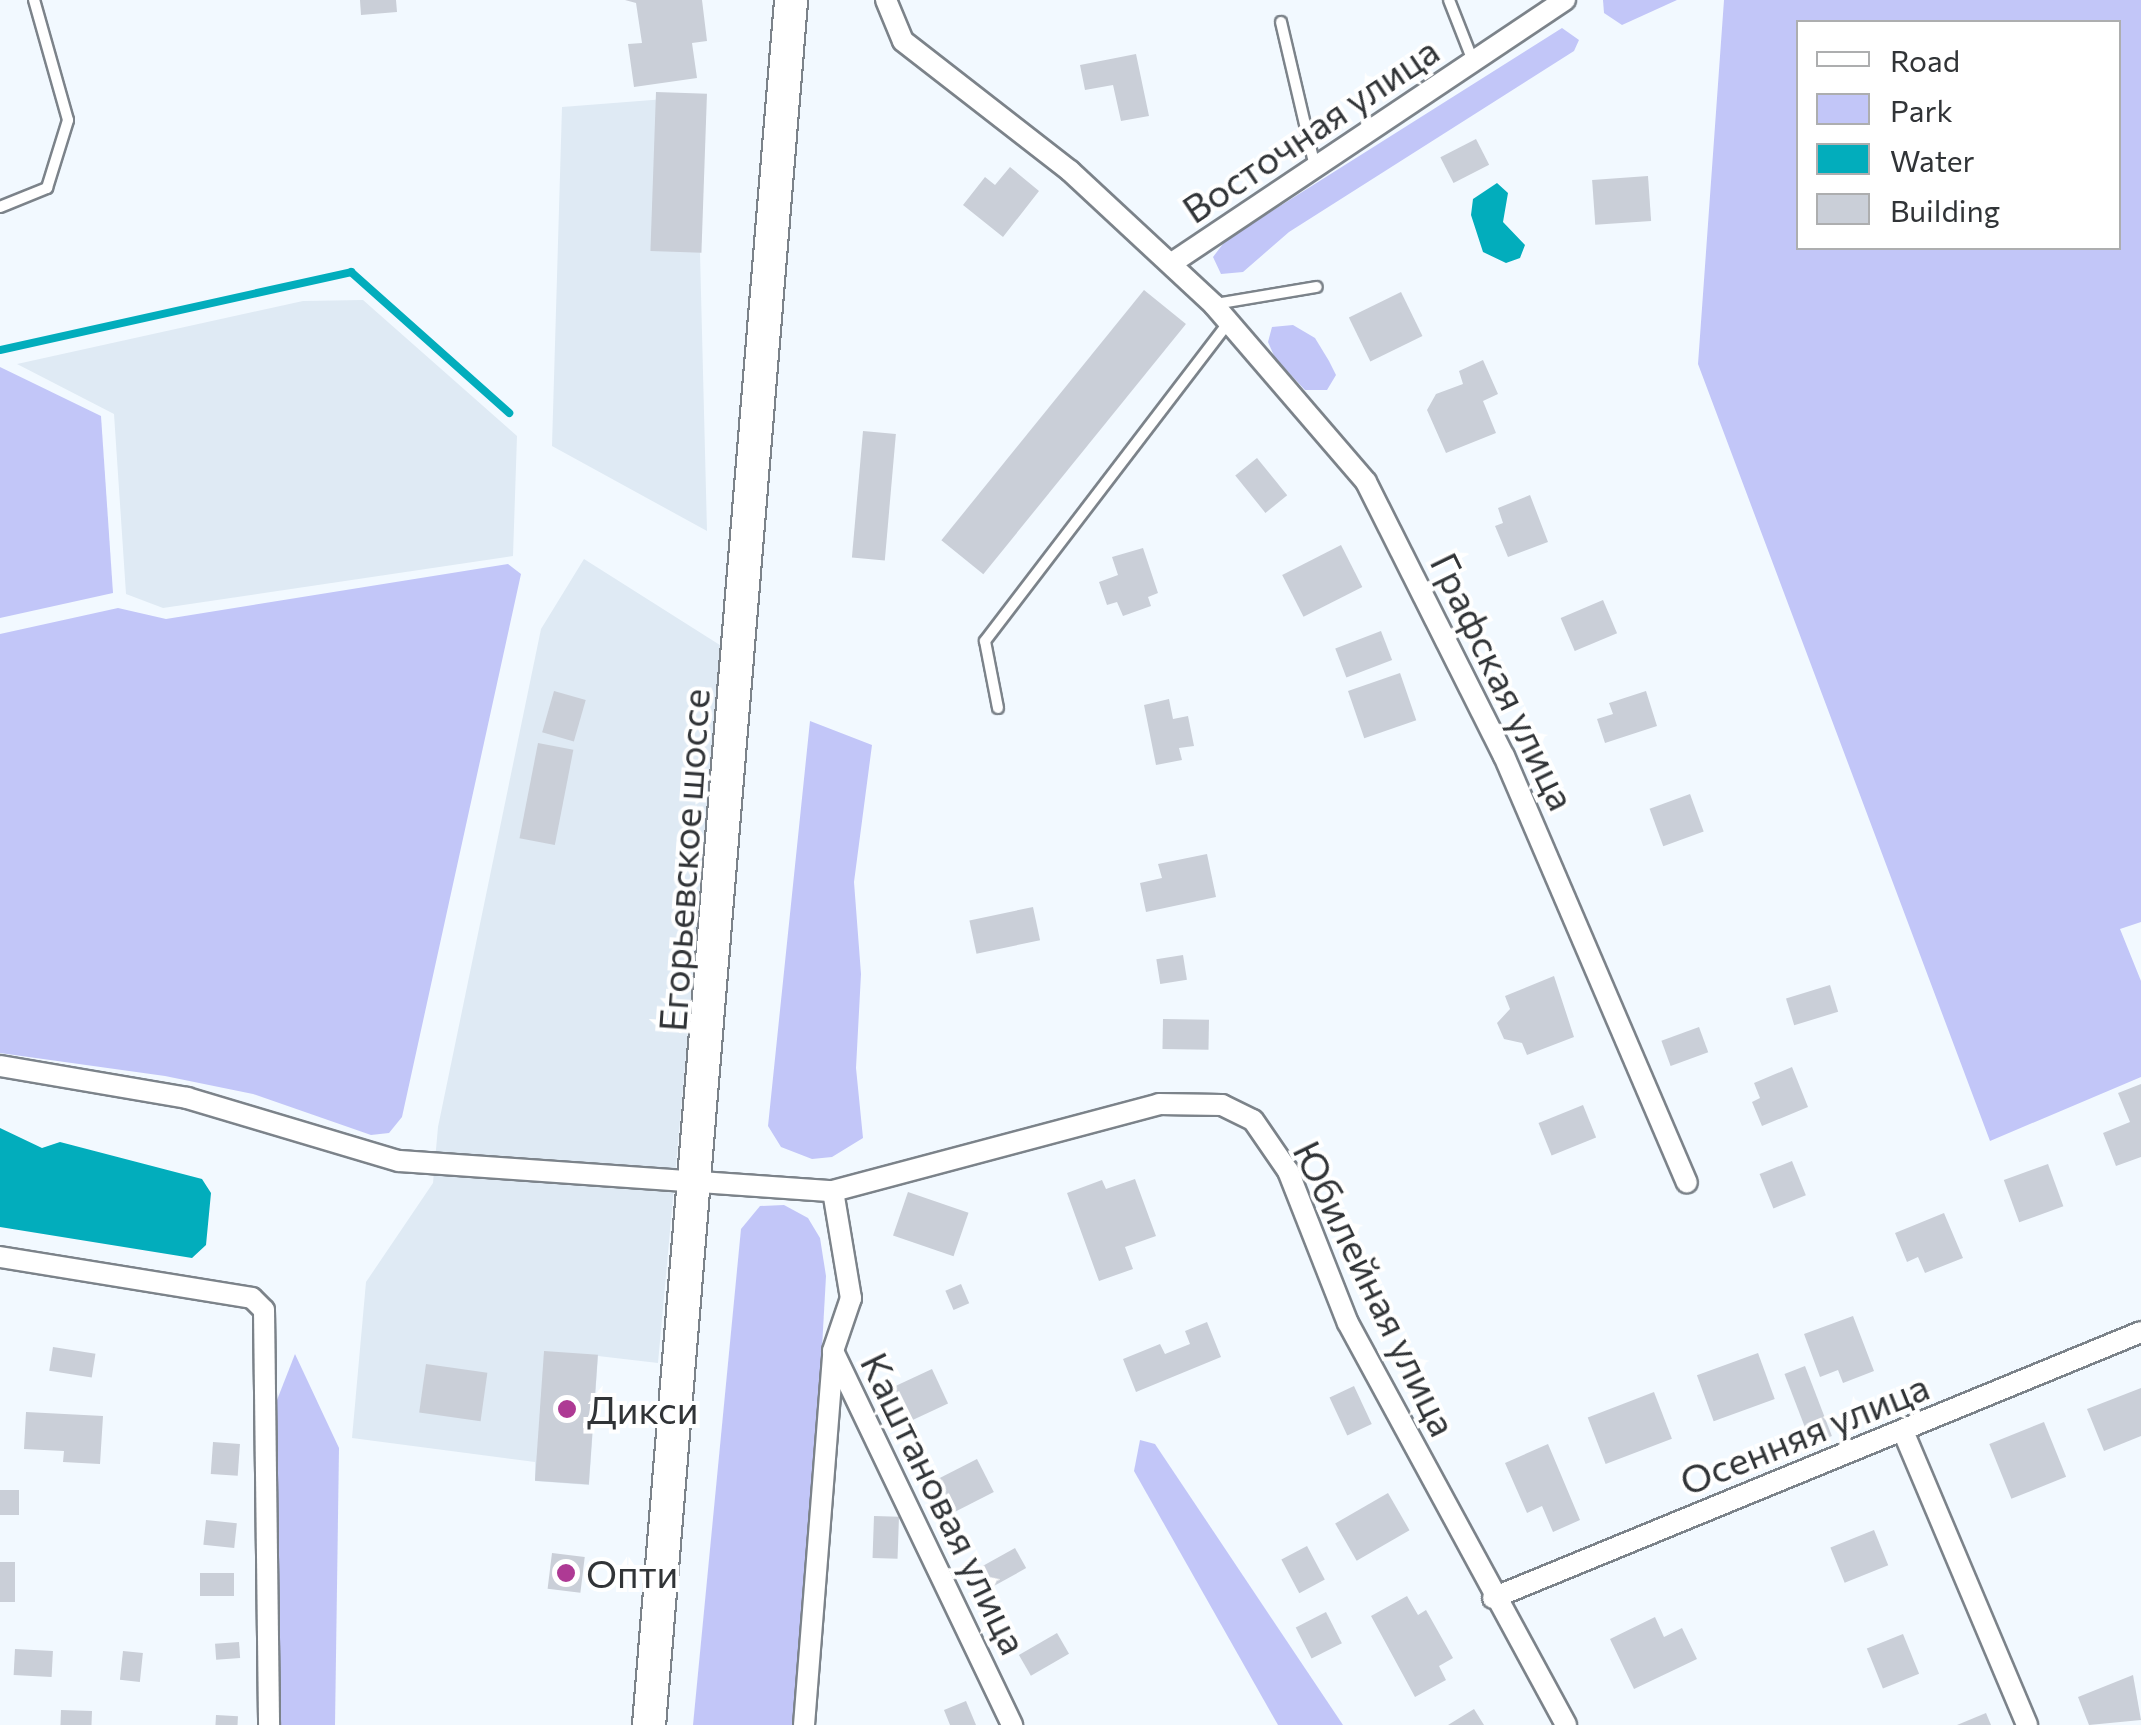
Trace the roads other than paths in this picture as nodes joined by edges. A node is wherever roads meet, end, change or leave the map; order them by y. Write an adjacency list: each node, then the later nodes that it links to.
1 (34, 0): 10 (lane)
2 (791, 0): 18 (main road, Егорьевское шоссе)
3 (886, 0): 11 (street, Восточная улица)
4 (1450, 0): 8 (lane)
5 (1566, 0): 6 (street, Восточная улица)
6 (1534, 8): 8 (street, Восточная улица)
7 (1281, 22): 9 (lane)
8 (1473, 61): 9 (street, Восточная улица)
9 (1314, 168): 11 (street, Восточная улица)
10 (0, 207)
11 (1172, 263): 13 (street, Графская улица)
12 (1317, 287): 13 (lane)
13 (1214, 304): 14 (street, Графская улица)
14 (1229, 322): 15 (lane); 17 (street, Графская улица)
15 (998, 708)
16 (0, 1066): 18 (street, Юбилейная улица)
17 (1687, 1182)
18 (696, 1187): 19 (street, Юбилейная улица); 26 (main road, Егорьевское шоссе)
19 (834, 1191): 22 (street, Каштановая улица); 24 (street, Юбилейная улица)
20 (0, 1257): 25 (street)
21 (2141, 1332): 23 (street, Осенняя улица)
22 (833, 1350): 27 (street); 28 (street, Каштановая улица)
23 (1903, 1430): 24 (street, Осенняя улица); 30 (street)
24 (1493, 1598): 29 (street, Юбилейная улица)
25 (269, 1725)
26 (649, 1725)
27 (804, 1725)
28 (1012, 1725)
29 (1566, 1725)
30 (2027, 1725)

